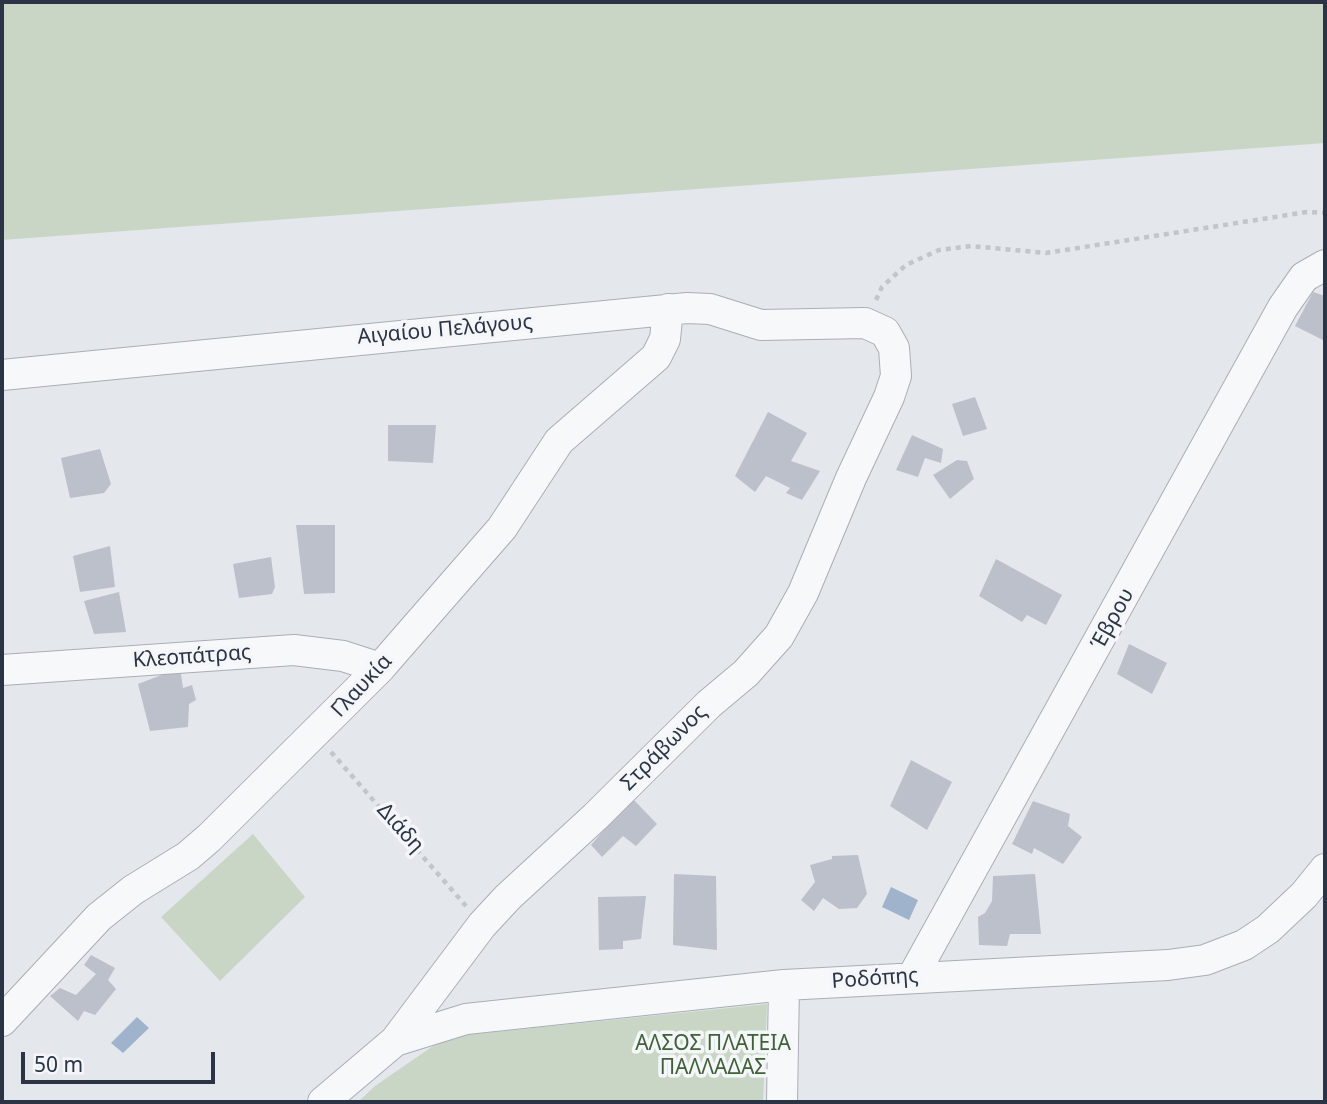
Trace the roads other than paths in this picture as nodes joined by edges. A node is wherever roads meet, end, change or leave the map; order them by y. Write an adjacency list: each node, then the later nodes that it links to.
1 (1322, 266): 8 (street, Έβρου)
2 (668, 309): 3 (street, Αιγαίου Πελάγους); 4 (street, Αιγαίου Πελάγους); 5 (street, Γλαυκία)
3 (875, 328): 11 (street, Στράβωνος)
4 (2, 375)
5 (380, 668): 6 (street, Κλεοπάτρας); 10 (street, Γλαυκία)
6 (2, 670)
7 (1325, 869): 8 (street, Ροδόπης)
8 (913, 976): 9 (street, Ροδόπης)
9 (785, 985): 11 (street, Ροδόπης); 13 (street)
10 (2, 1021)
11 (395, 1041): 12 (street, Στράβωνος)
12 (323, 1102)
13 (782, 1102)

